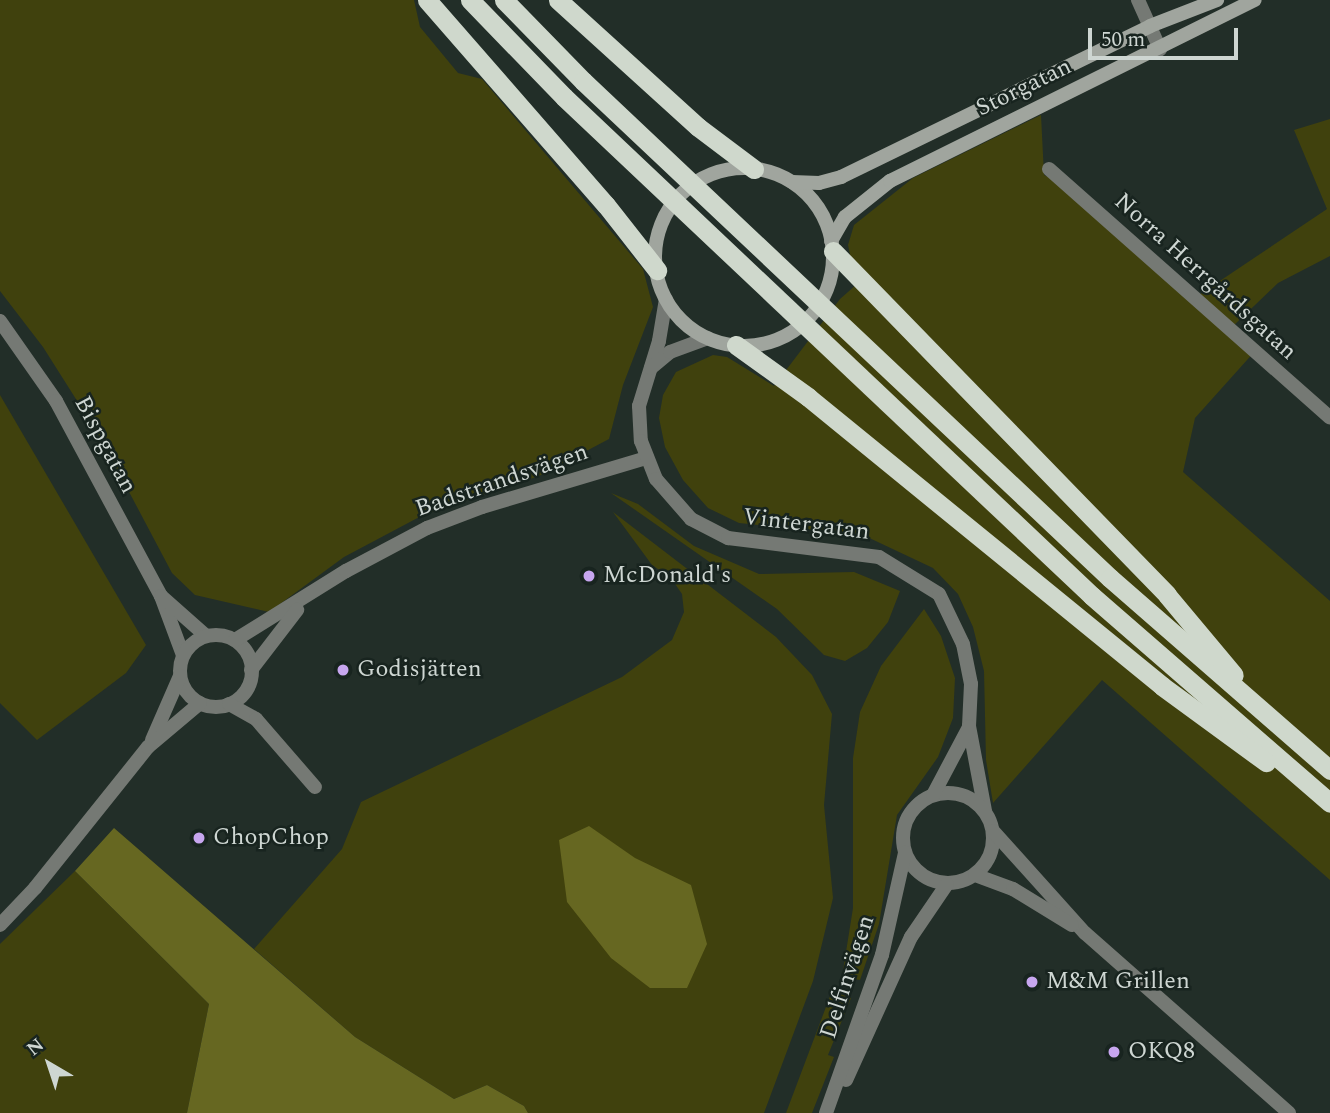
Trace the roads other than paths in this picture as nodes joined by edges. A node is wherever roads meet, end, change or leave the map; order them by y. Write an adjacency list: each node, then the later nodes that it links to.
1 (426, 0): 14 (highway)
2 (470, 0): 39 (highway)
3 (504, 0): 33 (highway)
4 (558, 0): 10 (highway)
5 (1138, 0): 8 (street)
6 (1217, 0): 8 (main road, Storgatan)
7 (1255, 0): 9 (main road, Storgatan)
8 (1150, 26): 9 (street); 12 (main road, Storgatan)
9 (1160, 49): 13 (main road, Storgatan)
10 (754, 169): 12 (main road); 14 (main road)
11 (1049, 169): 20 (street, Norra Herrgårdsgatan)
12 (792, 182): 13 (main road)
13 (832, 254): 18 (main road); 33 (highway)
14 (657, 270): 15 (main road)
15 (666, 299): 17 (main road); 19 (street, Vintergatan)
16 (0, 321): 22 (street, Bispgatan)
17 (708, 338): 18 (main road); 19 (street)
18 (736, 345): 40 (highway)
19 (650, 369): 21 (street, Vintergatan)
20 (1328, 413)
21 (646, 458): 23 (street, Badstrandsvägen); 34 (street, Vintergatan)
22 (162, 596): 24 (street, Bispgatan); 26 (street, Bispgatan)
23 (304, 600): 25 (street, Badstrandsvägen); 27 (street, Badstrandsvägen)
24 (206, 636): 25 (street); 26 (street)
25 (235, 640): 27 (street)
26 (183, 655): 28 (street)
27 (251, 670): 29 (street, Badstrandsvägen)
28 (180, 676): 30 (street); 35 (street)
29 (247, 688): 31 (street); 32 (street, Badstrandsvägen)
30 (200, 703): 31 (street, Badstrandsvägen); 35 (street)
31 (229, 704): 32 (street, Badstrandsvägen)
32 (256, 719): 37 (street, Badstrandsvägen)
33 (1270, 719): 36 (highway)
34 (970, 726): 38 (street, Vintergatan); 41 (street, Vintergatan)
35 (148, 747): 46 (street)
36 (1330, 770)
37 (315, 787)
38 (933, 795): 41 (street); 43 (street)
39 (1330, 803)
40 (1330, 809)
41 (985, 811): 42 (street)
42 (993, 831): 44 (street); 47 (street)
43 (905, 853): 45 (street); 48 (street, Delfinvägen)
44 (975, 875): 45 (street); 47 (street)
45 (947, 884): 48 (street, Delfinvägen)
46 (0, 925)
47 (1085, 933): 49 (street)
48 (828, 1113)
49 (1289, 1113)

